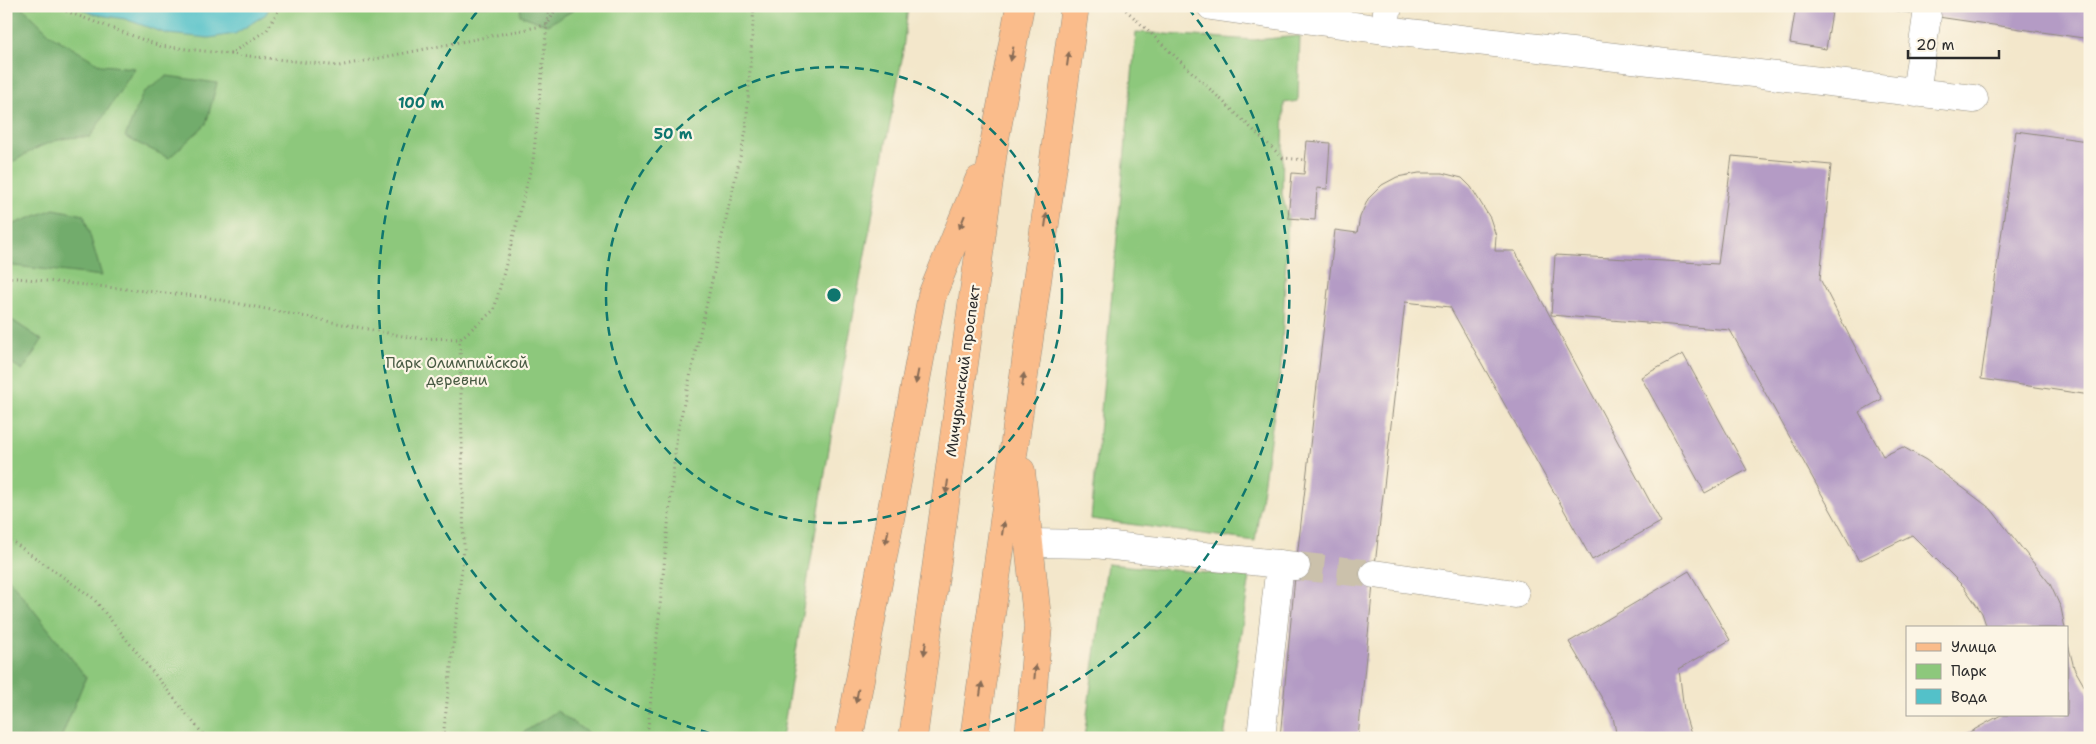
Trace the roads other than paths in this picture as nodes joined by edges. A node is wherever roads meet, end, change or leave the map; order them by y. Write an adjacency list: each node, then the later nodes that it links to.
1 (1020, 6): 8 (main road, Мичуринский проспект, one-way to 8)
2 (1076, 6): 9 (main road, one-way to 2)
3 (1211, 6): 5 (lane)
4 (1927, 16): 6 (lane)
5 (1386, 18): 6 (lane)
6 (1916, 93): 7 (lane)
7 (1974, 99)
8 (994, 144): 13 (main road, one-way to 13); 14 (main road, Мичуринский проспект, one-way to 14)
9 (1016, 429): 10 (main road); 15 (main road, one-way to 9)
10 (1029, 543): 16 (main road, one-way to 10); 17 (lane)
11 (1374, 574): 12 (lane)
12 (1515, 594)
13 (849, 738)
14 (913, 738)
15 (974, 738)
16 (1029, 738)
17 (1261, 738)

